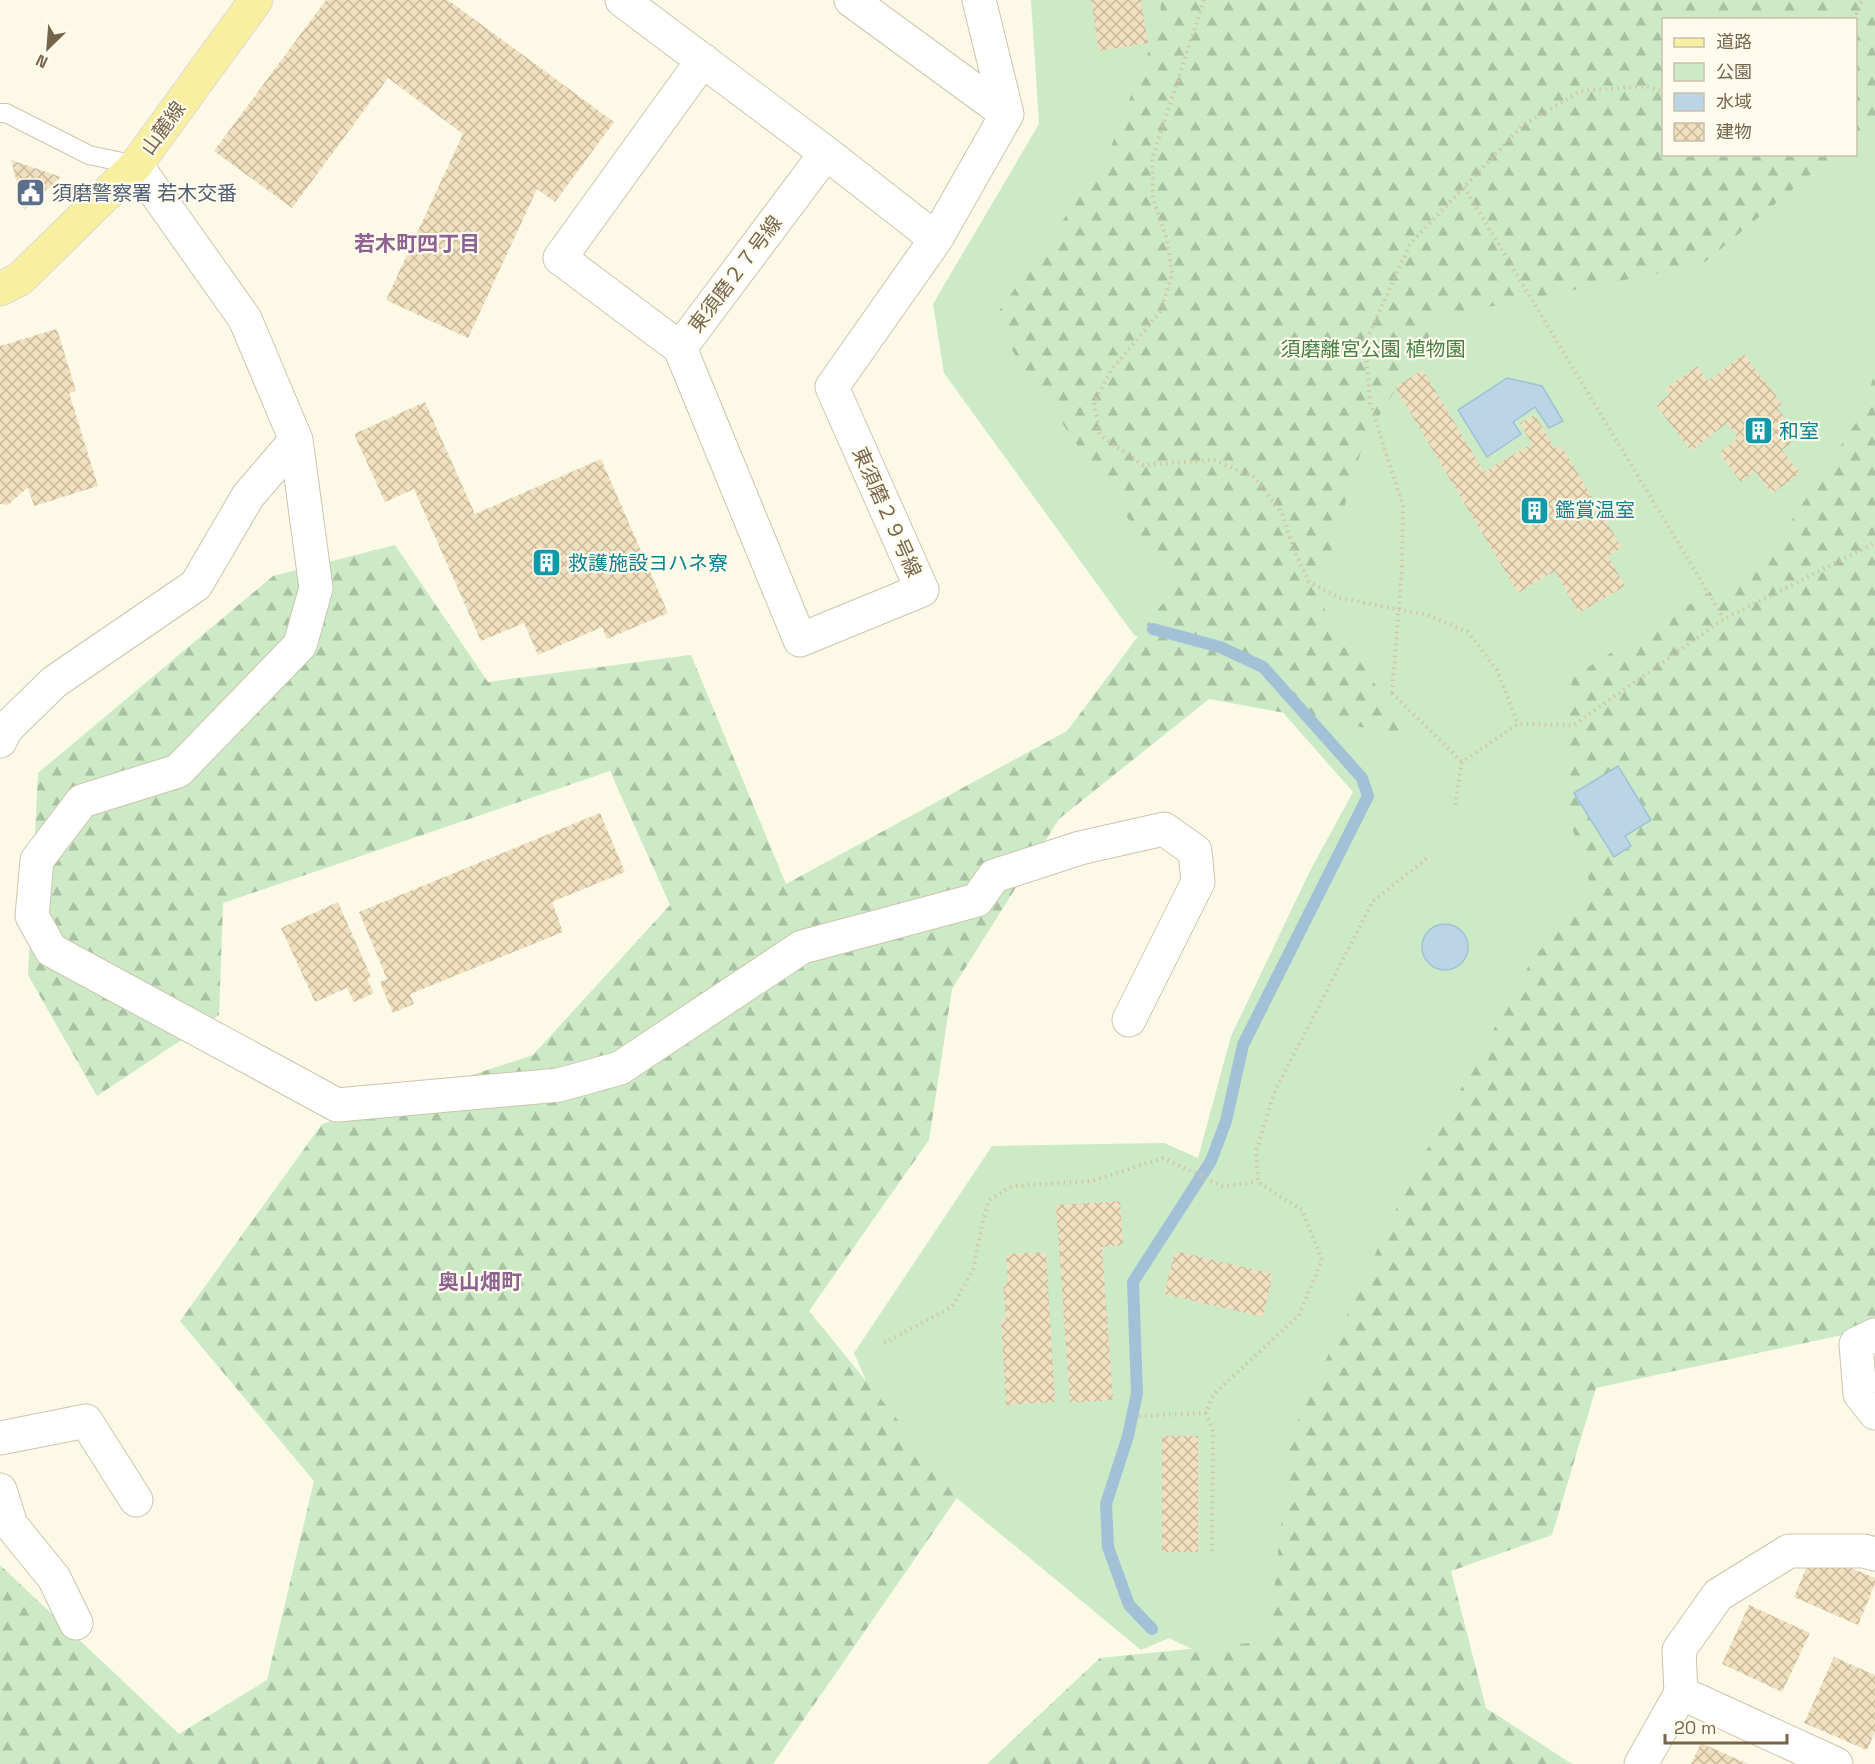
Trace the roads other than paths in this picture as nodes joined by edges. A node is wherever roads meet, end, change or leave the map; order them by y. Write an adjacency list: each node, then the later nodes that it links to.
1 (256, 0): 9 (main road, 山麓線)
2 (622, 0): 5 (street)
3 (851, 0): 7 (street)
4 (979, 0): 7 (street)
5 (703, 60): 8 (street); 12 (street, 東須磨２７号線)
6 (2, 108): 9 (lane)
7 (1007, 114): 10 (street)
8 (826, 153): 10 (street); 12 (street, 東須磨２７号線)
9 (136, 165): 11 (main road, 山麓線); 13 (street)
10 (936, 239): 12 (street, 東須磨２９号線)
11 (0, 289)
12 (680, 348)
13 (296, 440): 14 (street); 15 (street)
14 (0, 741)
15 (1129, 1020)
16 (1865, 1339): 17 (street)
17 (1875, 1413)
18 (0, 1438): 20 (street)
19 (0, 1490): 22 (street)
20 (135, 1500)
21 (1875, 1554): 23 (street)
22 (76, 1623)
23 (1681, 1693): 24 (street); 25 (street)
24 (1641, 1764)
25 (1836, 1764)

